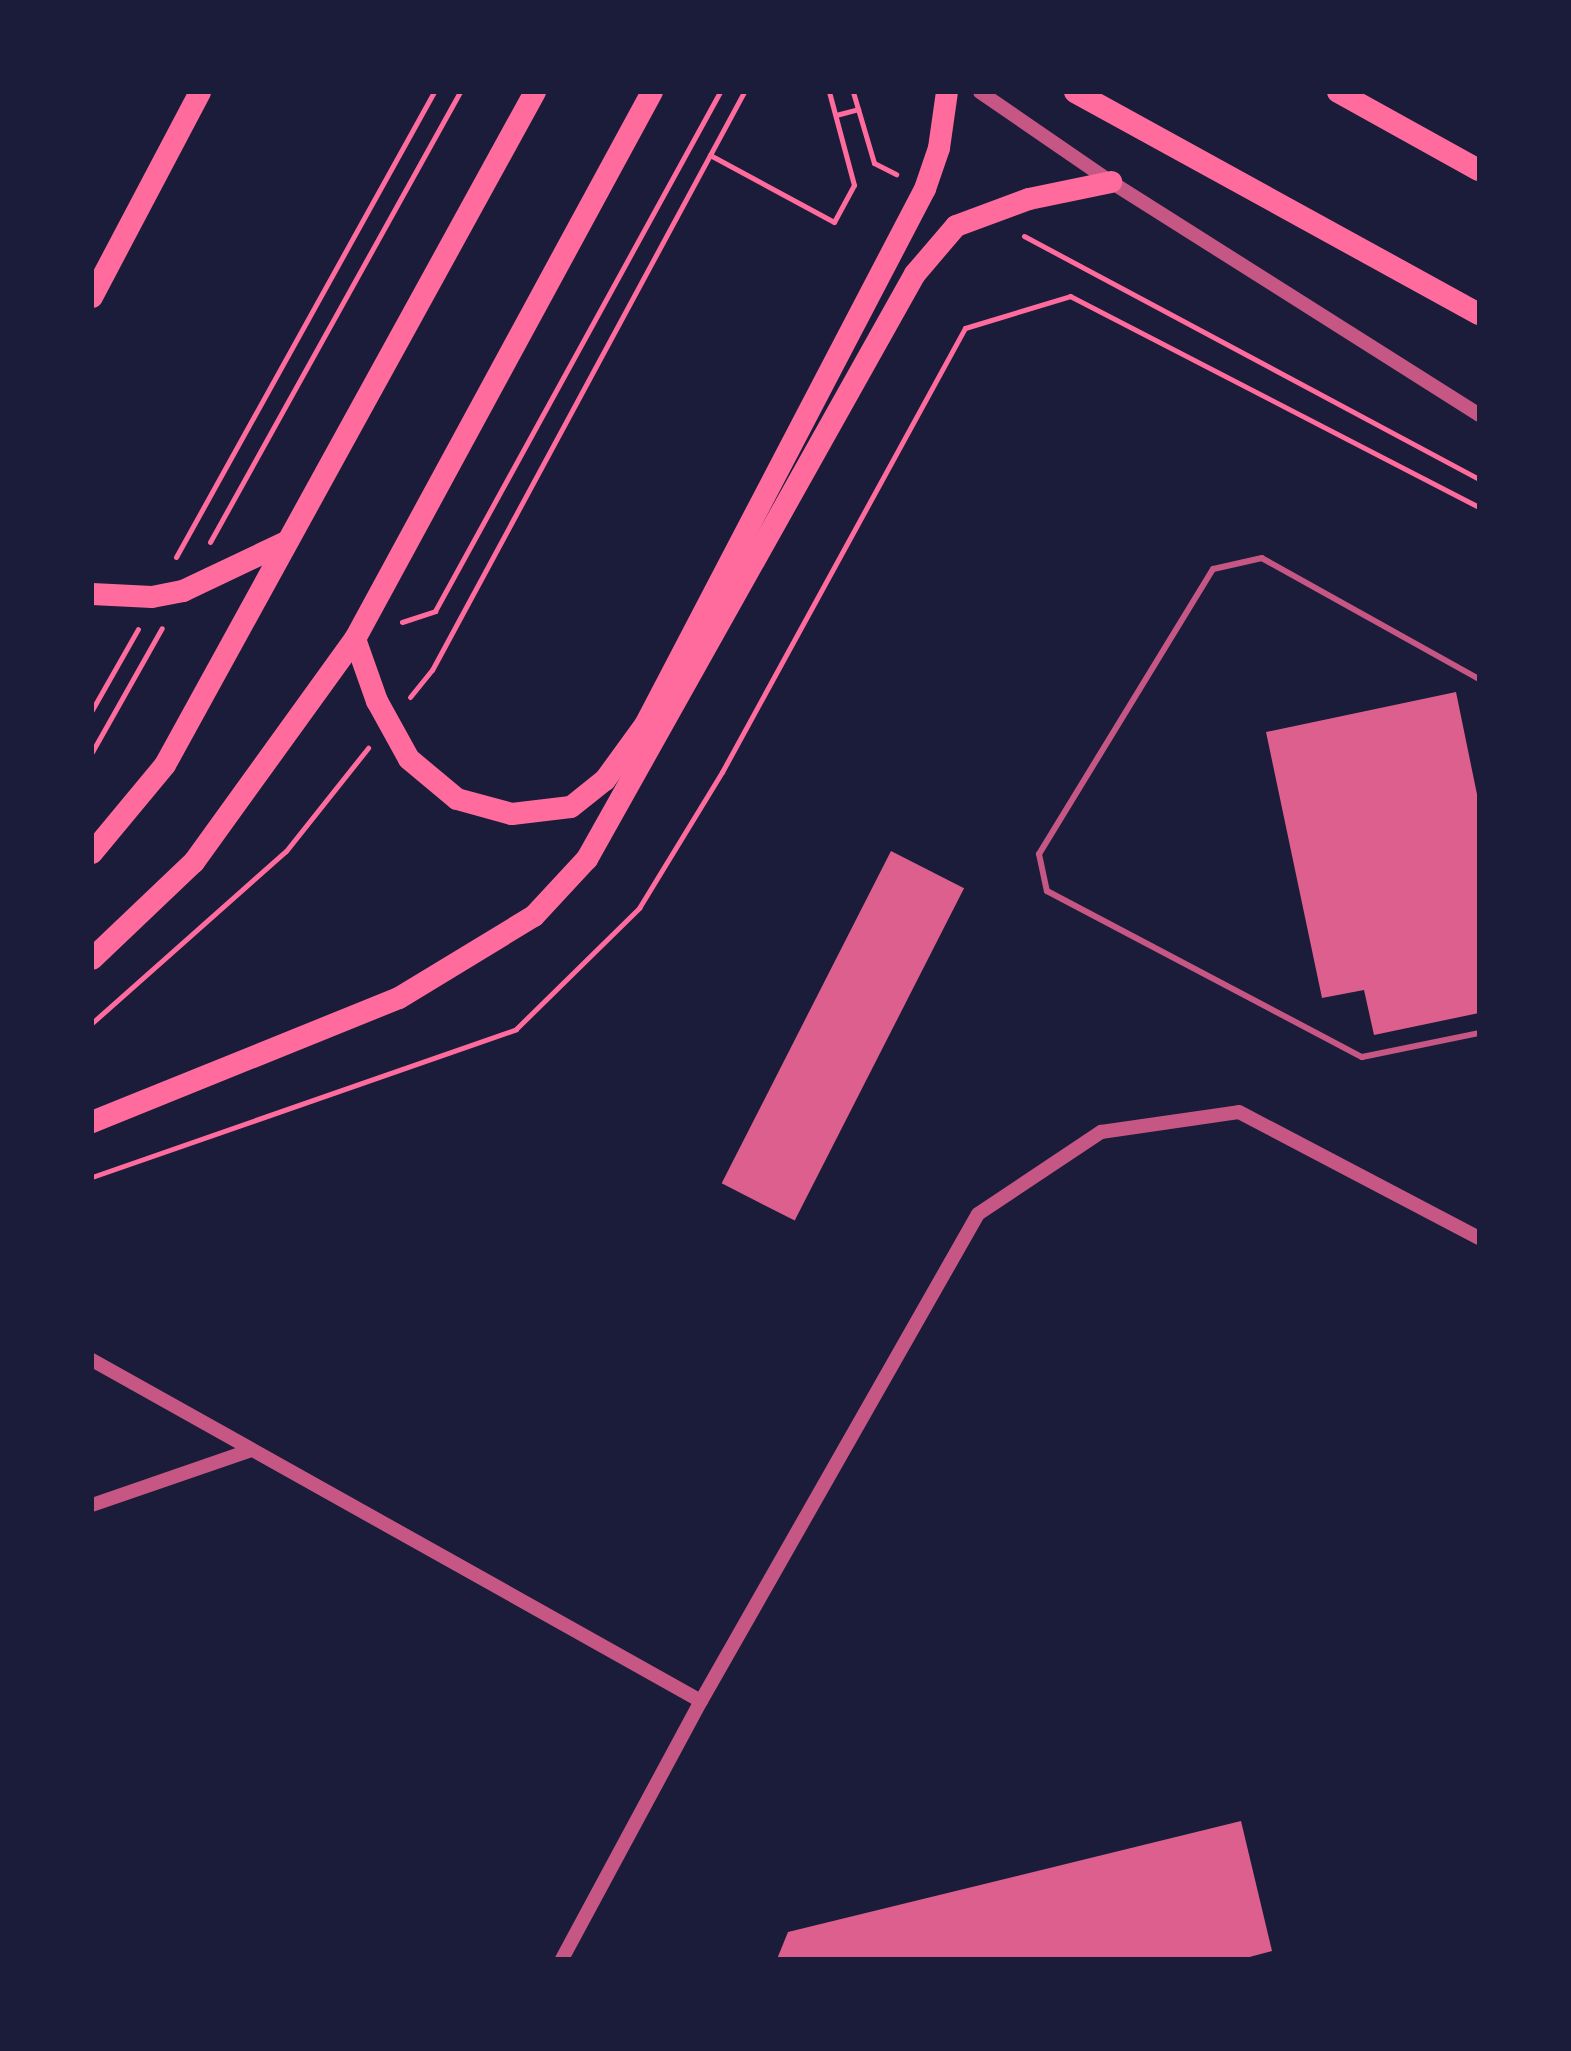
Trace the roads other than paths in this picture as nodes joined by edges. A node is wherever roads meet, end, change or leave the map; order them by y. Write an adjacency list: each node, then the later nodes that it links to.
1 (200, 92): 10 (highway)
2 (535, 92): 13 (highway)
3 (652, 92): 15 (highway)
4 (947, 92): 15 (highway)
5 (980, 92): 9 (street)
6 (1075, 92): 11 (highway)
7 (1338, 92): 8 (highway)
8 (1479, 170)
9 (1111, 182): 12 (street); 20 (highway)
10 (92, 297)
11 (1479, 314)
12 (1479, 415)
13 (284, 543): 14 (highway); 17 (highway)
14 (92, 594)
15 (355, 639): 18 (highway)
16 (1479, 679): 19 (lane)
17 (92, 853)
18 (92, 959)
19 (1479, 1033)
20 (92, 1122)
21 (1479, 1238): 25 (street)
22 (92, 1360): 23 (street)
23 (249, 1451): 24 (street); 25 (street)
24 (92, 1505)
25 (701, 1701): 26 (street)
26 (562, 1959)

